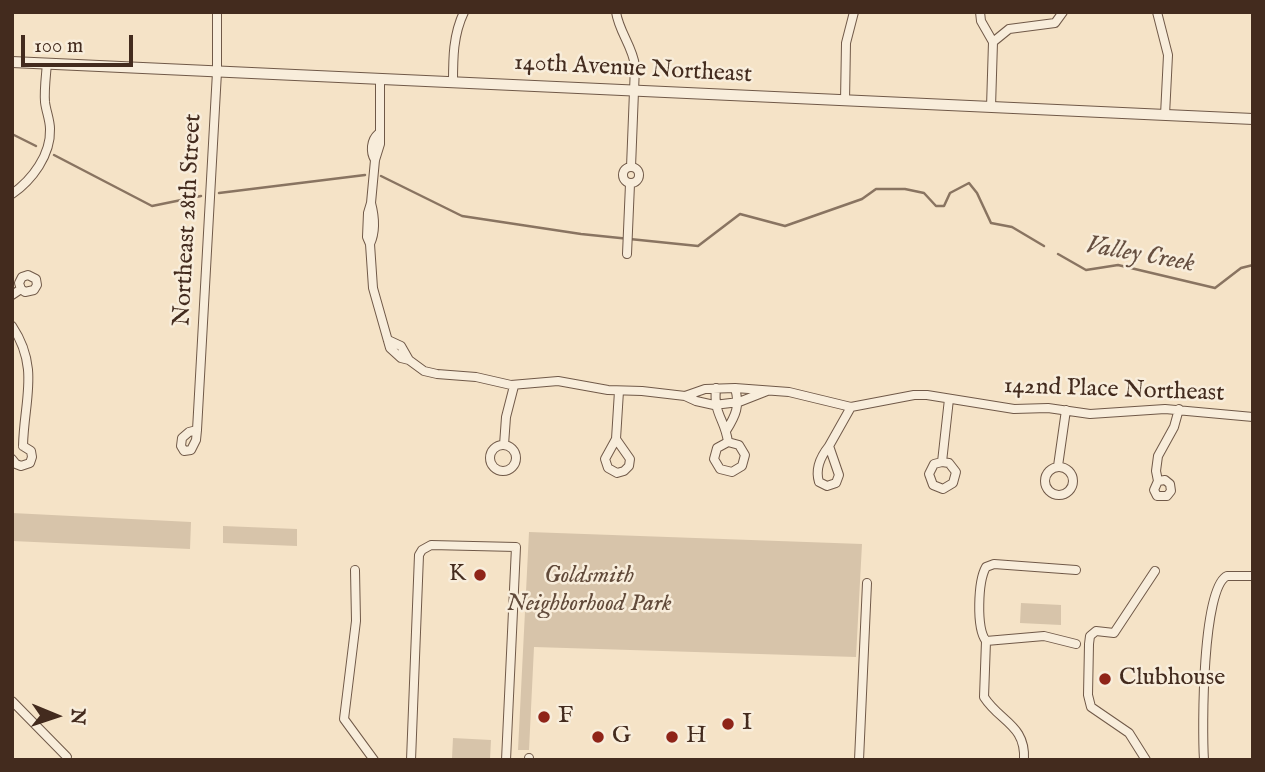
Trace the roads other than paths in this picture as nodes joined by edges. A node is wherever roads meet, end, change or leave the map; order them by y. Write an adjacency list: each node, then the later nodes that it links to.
1 (217, 12): 11 (street, Northeast 28th Street)
2 (464, 12): 13 (street)
3 (616, 12): 14 (street)
4 (854, 12): 15 (street)
5 (980, 12): 8 (street)
6 (1063, 12): 8 (street)
7 (1157, 12): 17 (street)
8 (993, 42): 16 (street)
9 (12, 62): 10 (street, 140th Avenue Northeast)
10 (47, 64): 11 (street, 140th Avenue Northeast); 19 (street)
11 (217, 72): 12 (street, 140th Avenue Northeast); 37 (street, Northeast 28th Street)
12 (380, 79): 13 (street, 140th Avenue Northeast); 24 (street, 142nd Place Northeast)
13 (453, 82): 14 (street, 140th Avenue Northeast)
14 (634, 90): 15 (street, 140th Avenue Northeast); 20 (street)
15 (845, 101): 16 (street, 140th Avenue Northeast)
16 (991, 107): 17 (street, 140th Avenue Northeast)
17 (1165, 115): 18 (street, 140th Avenue Northeast)
18 (1253, 120)
19 (12, 194)
20 (627, 254)
21 (21, 289): 22 (street)
22 (12, 295)
23 (12, 326): 42 (street)
24 (514, 386): 27 (street, 142nd Place Northeast); 41 (street)
25 (735, 387): 26 (street, 142nd Place Northeast); 28 (street, 142nd Place Northeast); 31 (street)
26 (716, 388): 29 (street, 142nd Place Northeast); 32 (street)
27 (620, 391): 29 (street, 142nd Place Northeast); 39 (street)
28 (767, 391): 31 (street, 142nd Place Northeast); 33 (street, 142nd Place Northeast)
29 (685, 396): 32 (street, 142nd Place Northeast)
30 (949, 398): 33 (street, 142nd Place Northeast); 35 (street, 142nd Place Northeast); 45 (street)
31 (739, 402): 32 (street, 142nd Place Northeast); 38 (street)
32 (714, 405): 38 (street)
33 (851, 407): 43 (street)
34 (1177, 409): 35 (street, 142nd Place Northeast); 36 (street, 142nd Place Northeast); 47 (street)
35 (1066, 410): 46 (street)
36 (1253, 417)
37 (197, 429)
38 (726, 431): 40 (street)
39 (616, 439)
40 (728, 442)
41 (504, 444)
42 (23, 446): 44 (street); 44 (street)
43 (829, 446)
44 (12, 457)
45 (942, 462)
46 (1058, 466)
47 (1158, 481)
48 (355, 570): 57 (street)
49 (1076, 570): 53 (street)
50 (1155, 571): 62 (street)
51 (1253, 576): 63 (street)
52 (867, 583): 60 (street)
53 (986, 641): 54 (street); 61 (street)
54 (1076, 644)
55 (12, 701): 56 (street)
56 (66, 760)
57 (374, 760)
58 (411, 760): 59 (street)
59 (506, 760)
60 (859, 760)
61 (1024, 760)
62 (1146, 760)
63 (1204, 760)

